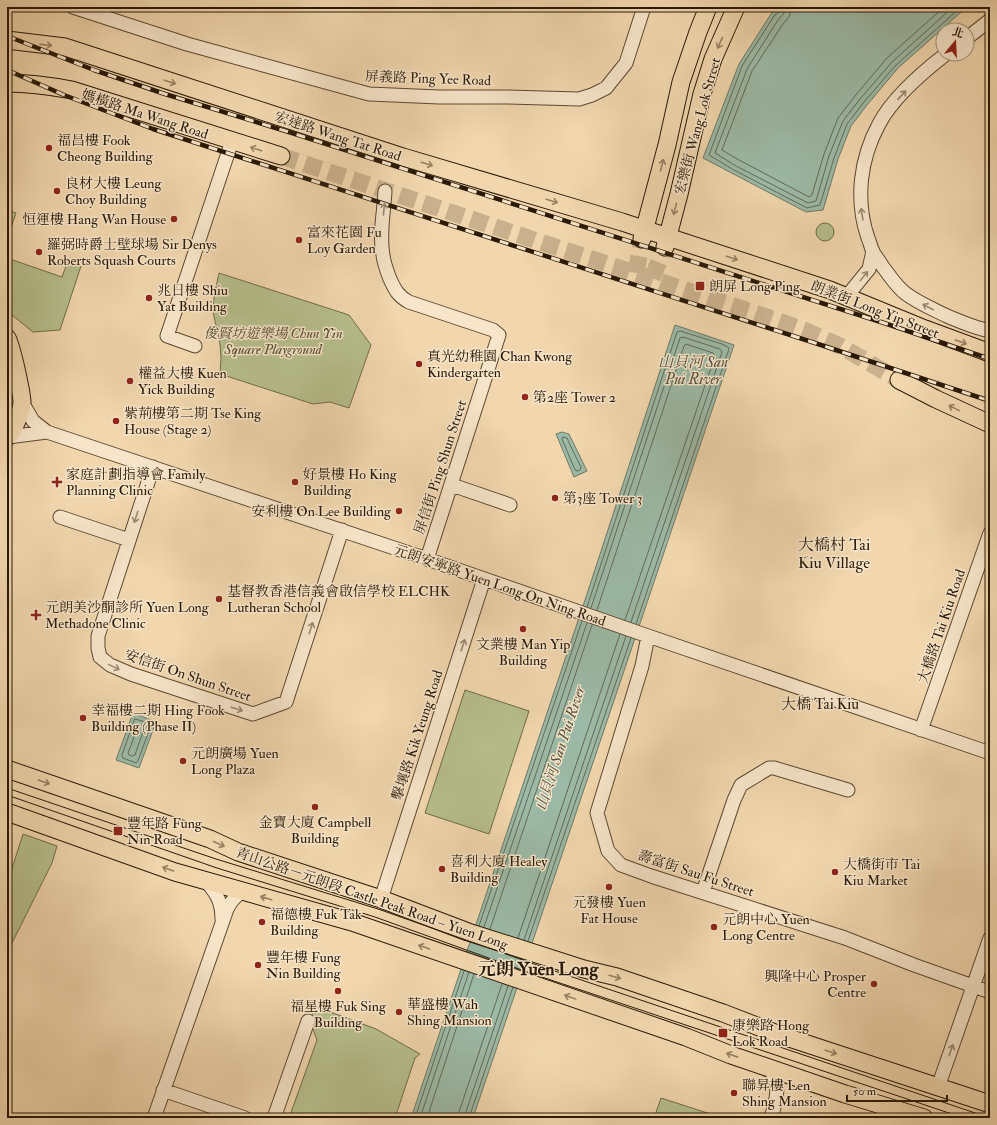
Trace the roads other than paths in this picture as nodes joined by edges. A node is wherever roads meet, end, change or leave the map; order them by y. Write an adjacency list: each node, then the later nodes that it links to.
1 (72, 7): 2 (street, 屏義路 Ping Yee Road)
2 (644, 7)
3 (708, 7): 13 (main road, 宏樂街 Wang Lok Street, one-way to 3)
4 (736, 7): 14 (main road, 宏樂街 Wang Lok Street, one-way to 14)
5 (990, 20): 6 (street)
6 (975, 32)
7 (7, 40): 13 (main road, 宏達路 Wang Tat Road, one-way to 13)
8 (937, 62): 15 (street, one-way to 8)
9 (7, 84): 10 (main road, 媽橫路 Ma Wang Road)
10 (232, 141): 11 (main road, 媽橫路 Ma Wang Road, one-way to 10); 19 (street)
11 (281, 156)
12 (386, 190): 27 (street, 屏信街 Ping Shun Street, one-way to 12)
13 (643, 234): 14 (main road, 宏達路 Wang Tat Road)
14 (666, 242): 16 (main road, 朗業街 Long Yip Street, one-way to 16)
15 (873, 251): 16 (street, one-way to 15); 17 (street, one-way to 15)
16 (847, 296): 20 (main road, 朗業街 Long Yip Street, one-way to 20)
17 (990, 331)
18 (7, 338): 22 (main road)
19 (195, 346)
20 (990, 353)
21 (900, 380): 23 (main road, one-way to 21)
22 (22, 402): 24 (street); 25 (main road)
23 (990, 424)
24 (47, 432): 25 (street, 元朗安寧路 Yuen Long On Ning Road); 26 (street, 元朗安寧路 Yuen Long On Ning Road)
25 (8, 437)
26 (153, 467): 30 (street, 元朗安寧路 Yuen Long On Ning Road); 32 (street, 安信街 On Shun Street, one-way to 32)
27 (452, 484): 28 (street); 33 (street, 屏信街 Ping Shun Street)
28 (510, 505)
29 (60, 517): 32 (street)
30 (342, 530): 32 (street, 安信街 On Shun Street, one-way to 30); 33 (street, 元朗安寧路 Yuen Long On Ning Road)
31 (990, 533): 36 (street, 大橋路 Tai Kiu Road)
32 (129, 540)
33 (427, 559): 34 (street, 元朗安寧路 Yuen Long On Ning Road)
34 (484, 579): 35 (street, 元朗安寧路 Yuen Long On Ning Road); 44 (street, 擊壤路 Kik Yeung Road, one-way to 34)
35 (646, 636): 36 (street, 元朗安寧路 Yuen Long On Ning Road); 43 (street, 壽富街 Sau Fu Street)
36 (921, 730): 37 (street, 元朗安寧路 Yuen Long On Ning Road)
37 (990, 753)
38 (7, 769): 44 (main road, 青山公路－元朗段 Castle Peak Road – Yuen Long, one-way to 44)
39 (848, 790): 43 (street)
40 (7, 812): 41 (main road, 青山公路－元朗段 Castle Peak Road – Yuen Long, one-way to 40)
41 (206, 881): 42 (main road, 青山公路－元朗段 Castle Peak Road – Yuen Long); 45 (street)
42 (243, 891): 45 (street); 50 (main road, 青山公路－元朗段 Castle Peak Road – Yuen Long, one-way to 42)
43 (703, 892): 47 (street, 壽富街 Sau Fu Street)
44 (381, 899): 51 (main road, 青山公路－元朗段 Castle Peak Road – Yuen Long, one-way to 51)
45 (222, 923): 52 (street)
46 (990, 938): 47 (street)
47 (974, 987): 48 (street, 壽富街 Sau Fu Street); 51 (street, one-way to 47)
48 (990, 992)
49 (308, 1021): 56 (street)
50 (769, 1068): 57 (street); 58 (main road, 青山公路－元朗段 Castle Peak Road – Yuen Long)
51 (938, 1087): 53 (main road, 青山公路－元朗段 Castle Peak Road – Yuen Long)
52 (163, 1090): 54 (street); 55 (street)
53 (990, 1104)
54 (154, 1118)
55 (245, 1118)
56 (274, 1118)
57 (771, 1118)
58 (924, 1118)

